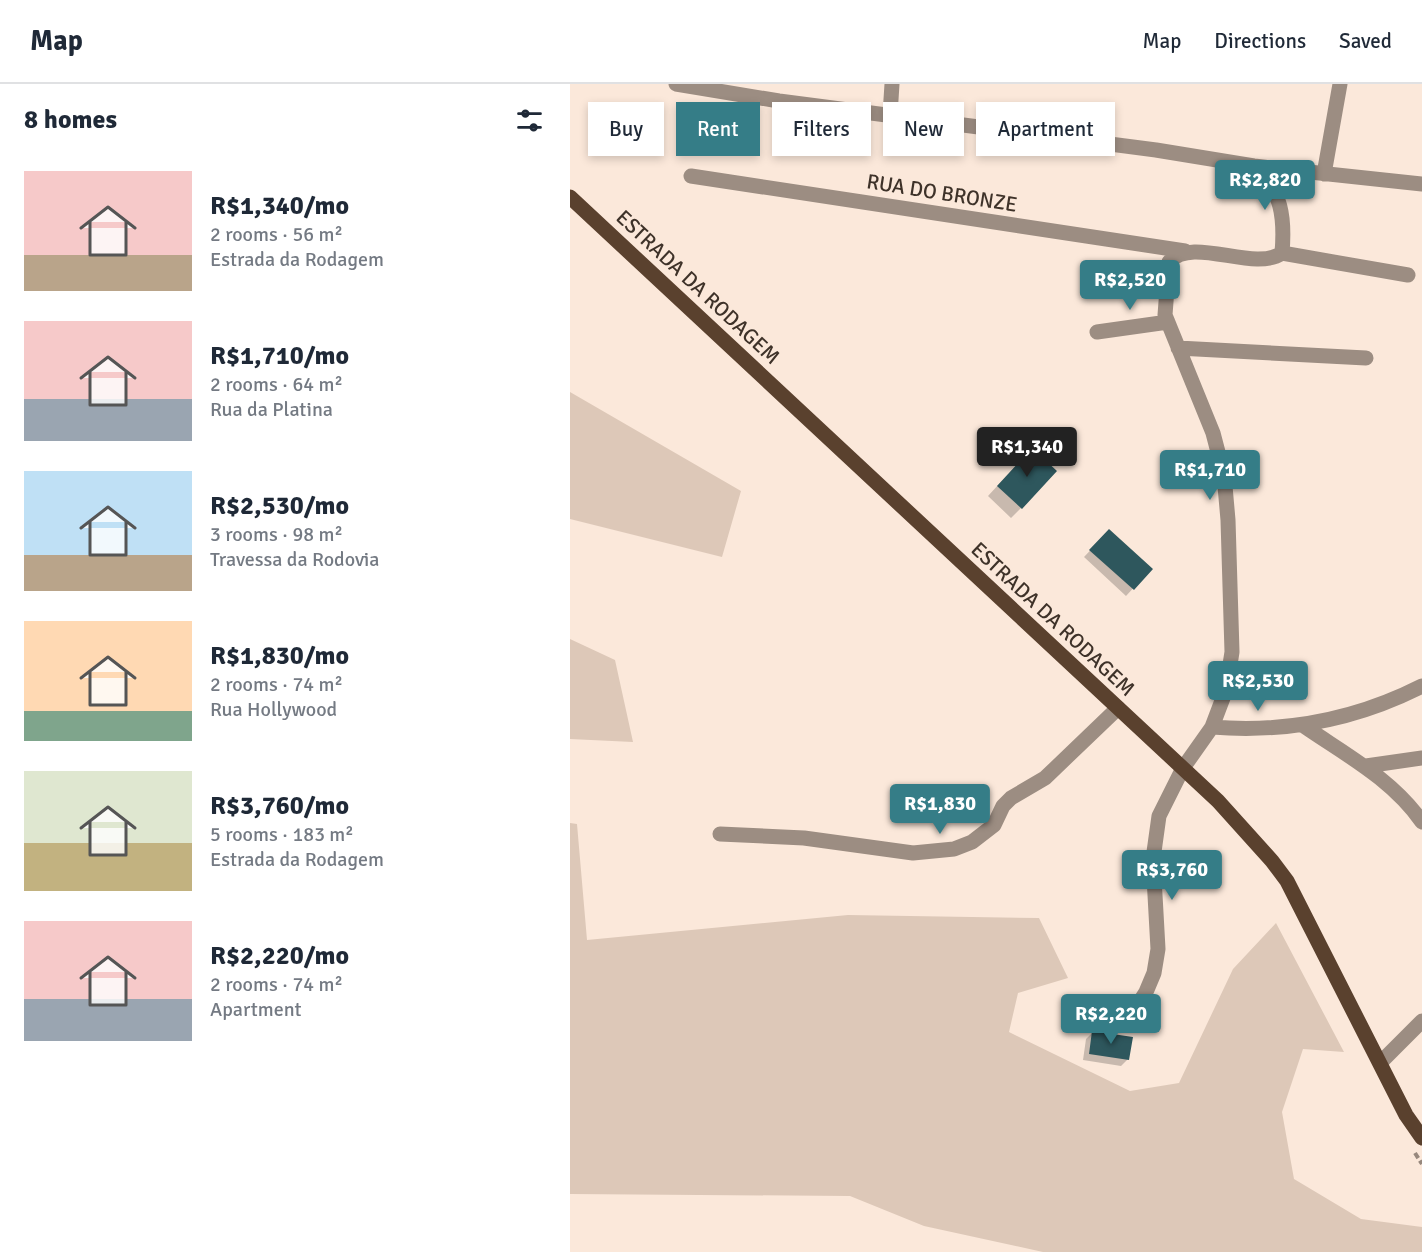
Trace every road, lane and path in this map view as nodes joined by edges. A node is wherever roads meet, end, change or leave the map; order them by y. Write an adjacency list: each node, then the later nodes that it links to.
1 (676, 84): 5 (street)
2 (892, 84): 4 (street)
3 (1340, 84): 8 (street)
4 (891, 102)
5 (883, 114)
6 (964, 125): 7 (street)
7 (1254, 166): 8 (street); 13 (street)
8 (1324, 174): 10 (street)
9 (691, 176): 12 (street, RUA DO BRONZE)
10 (1422, 184)
11 (572, 204): 20 (main road, ESTRADA DA RODAGEM)
12 (1188, 252): 13 (street, RUA DO BRONZE); 15 (street)
13 (1282, 252): 14 (street)
14 (1408, 275)
15 (1168, 322): 16 (street); 17 (street)
16 (1097, 332)
17 (1178, 348): 18 (street); 22 (street)
18 (1366, 358)
19 (1422, 686): 21 (street)
20 (1118, 708): 25 (main road, ESTRADA DA RODAGEM); 27 (street)
21 (1304, 726): 22 (street); 24 (street)
22 (1212, 727): 25 (street)
23 (1422, 758): 24 (street)
24 (1366, 766): 26 (street)
25 (1183, 768): 28 (street); 30 (main road, ESTRADA DA RODAGEM)
26 (1422, 822)
27 (720, 834)
28 (1130, 1017)
29 (1422, 1021): 30 (street)
30 (1380, 1063): 31 (main road, ESTRADA DA RODAGEM)
31 (1417, 1143): 32 (path)
32 (1422, 1164)

